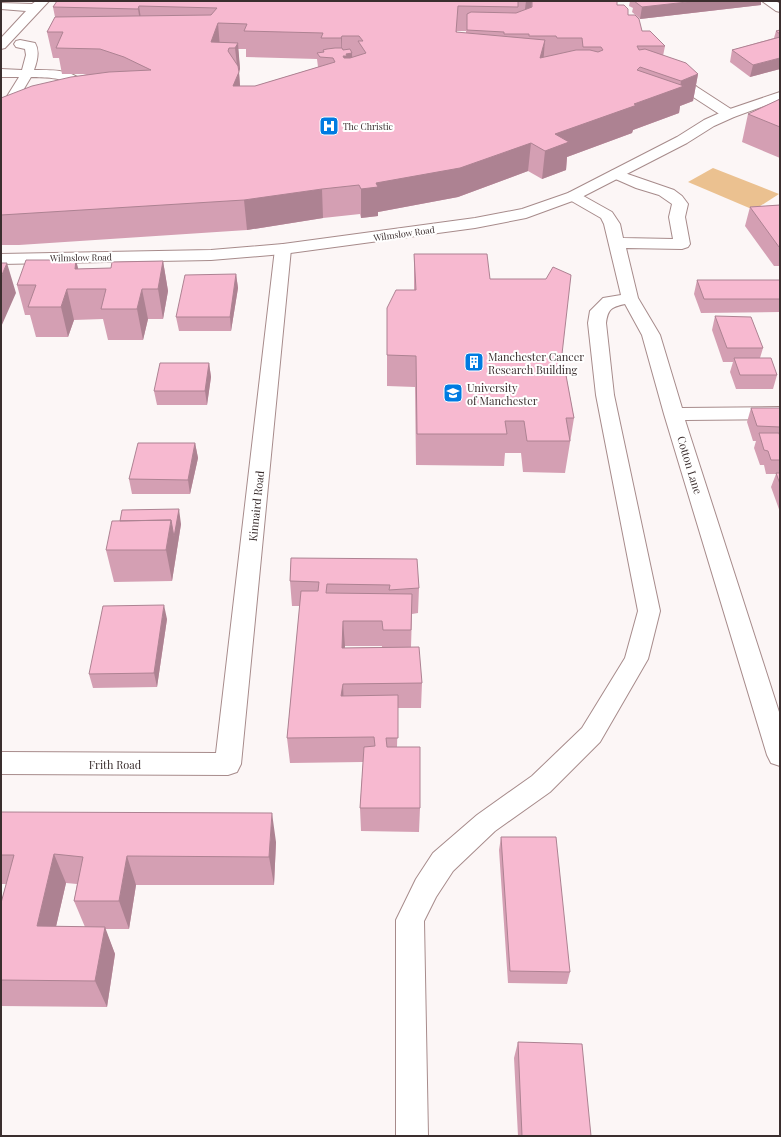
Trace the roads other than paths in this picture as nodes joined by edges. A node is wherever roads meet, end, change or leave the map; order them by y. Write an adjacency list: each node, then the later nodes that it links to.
1 (768, 1): 4 (street)
2 (39, 4): 3 (street); 6 (street)
3 (1, 6)
4 (780, 9)
5 (40, 39): 7 (street)
6 (2, 44): 7 (street)
7 (20, 44): 10 (street)
8 (663, 64): 13 (street)
9 (1, 73): 10 (street)
10 (26, 74): 12 (street); 14 (street)
11 (780, 96): 13 (street, Wilmslow Road)
12 (54, 101)
13 (728, 114): 16 (street, Wilmslow Road)
14 (8, 116): 15 (street)
15 (1, 122)
16 (616, 174): 17 (street, Wilmslow Road); 18 (street)
17 (573, 196): 18 (street, Cotton Lane); 19 (street, Wilmslow Road)
18 (616, 243): 21 (street, Cotton Lane)
19 (283, 248): 20 (street, Wilmslow Road); 26 (street, Kinnaird Road)
20 (1, 259)
21 (630, 298): 23 (street, Cotton Lane); 27 (street)
22 (780, 412): 23 (street)
23 (674, 414): 24 (street, Cotton Lane)
24 (780, 755)
25 (1, 763): 26 (street, Frith Road)
26 (228, 764)
27 (412, 1136)

